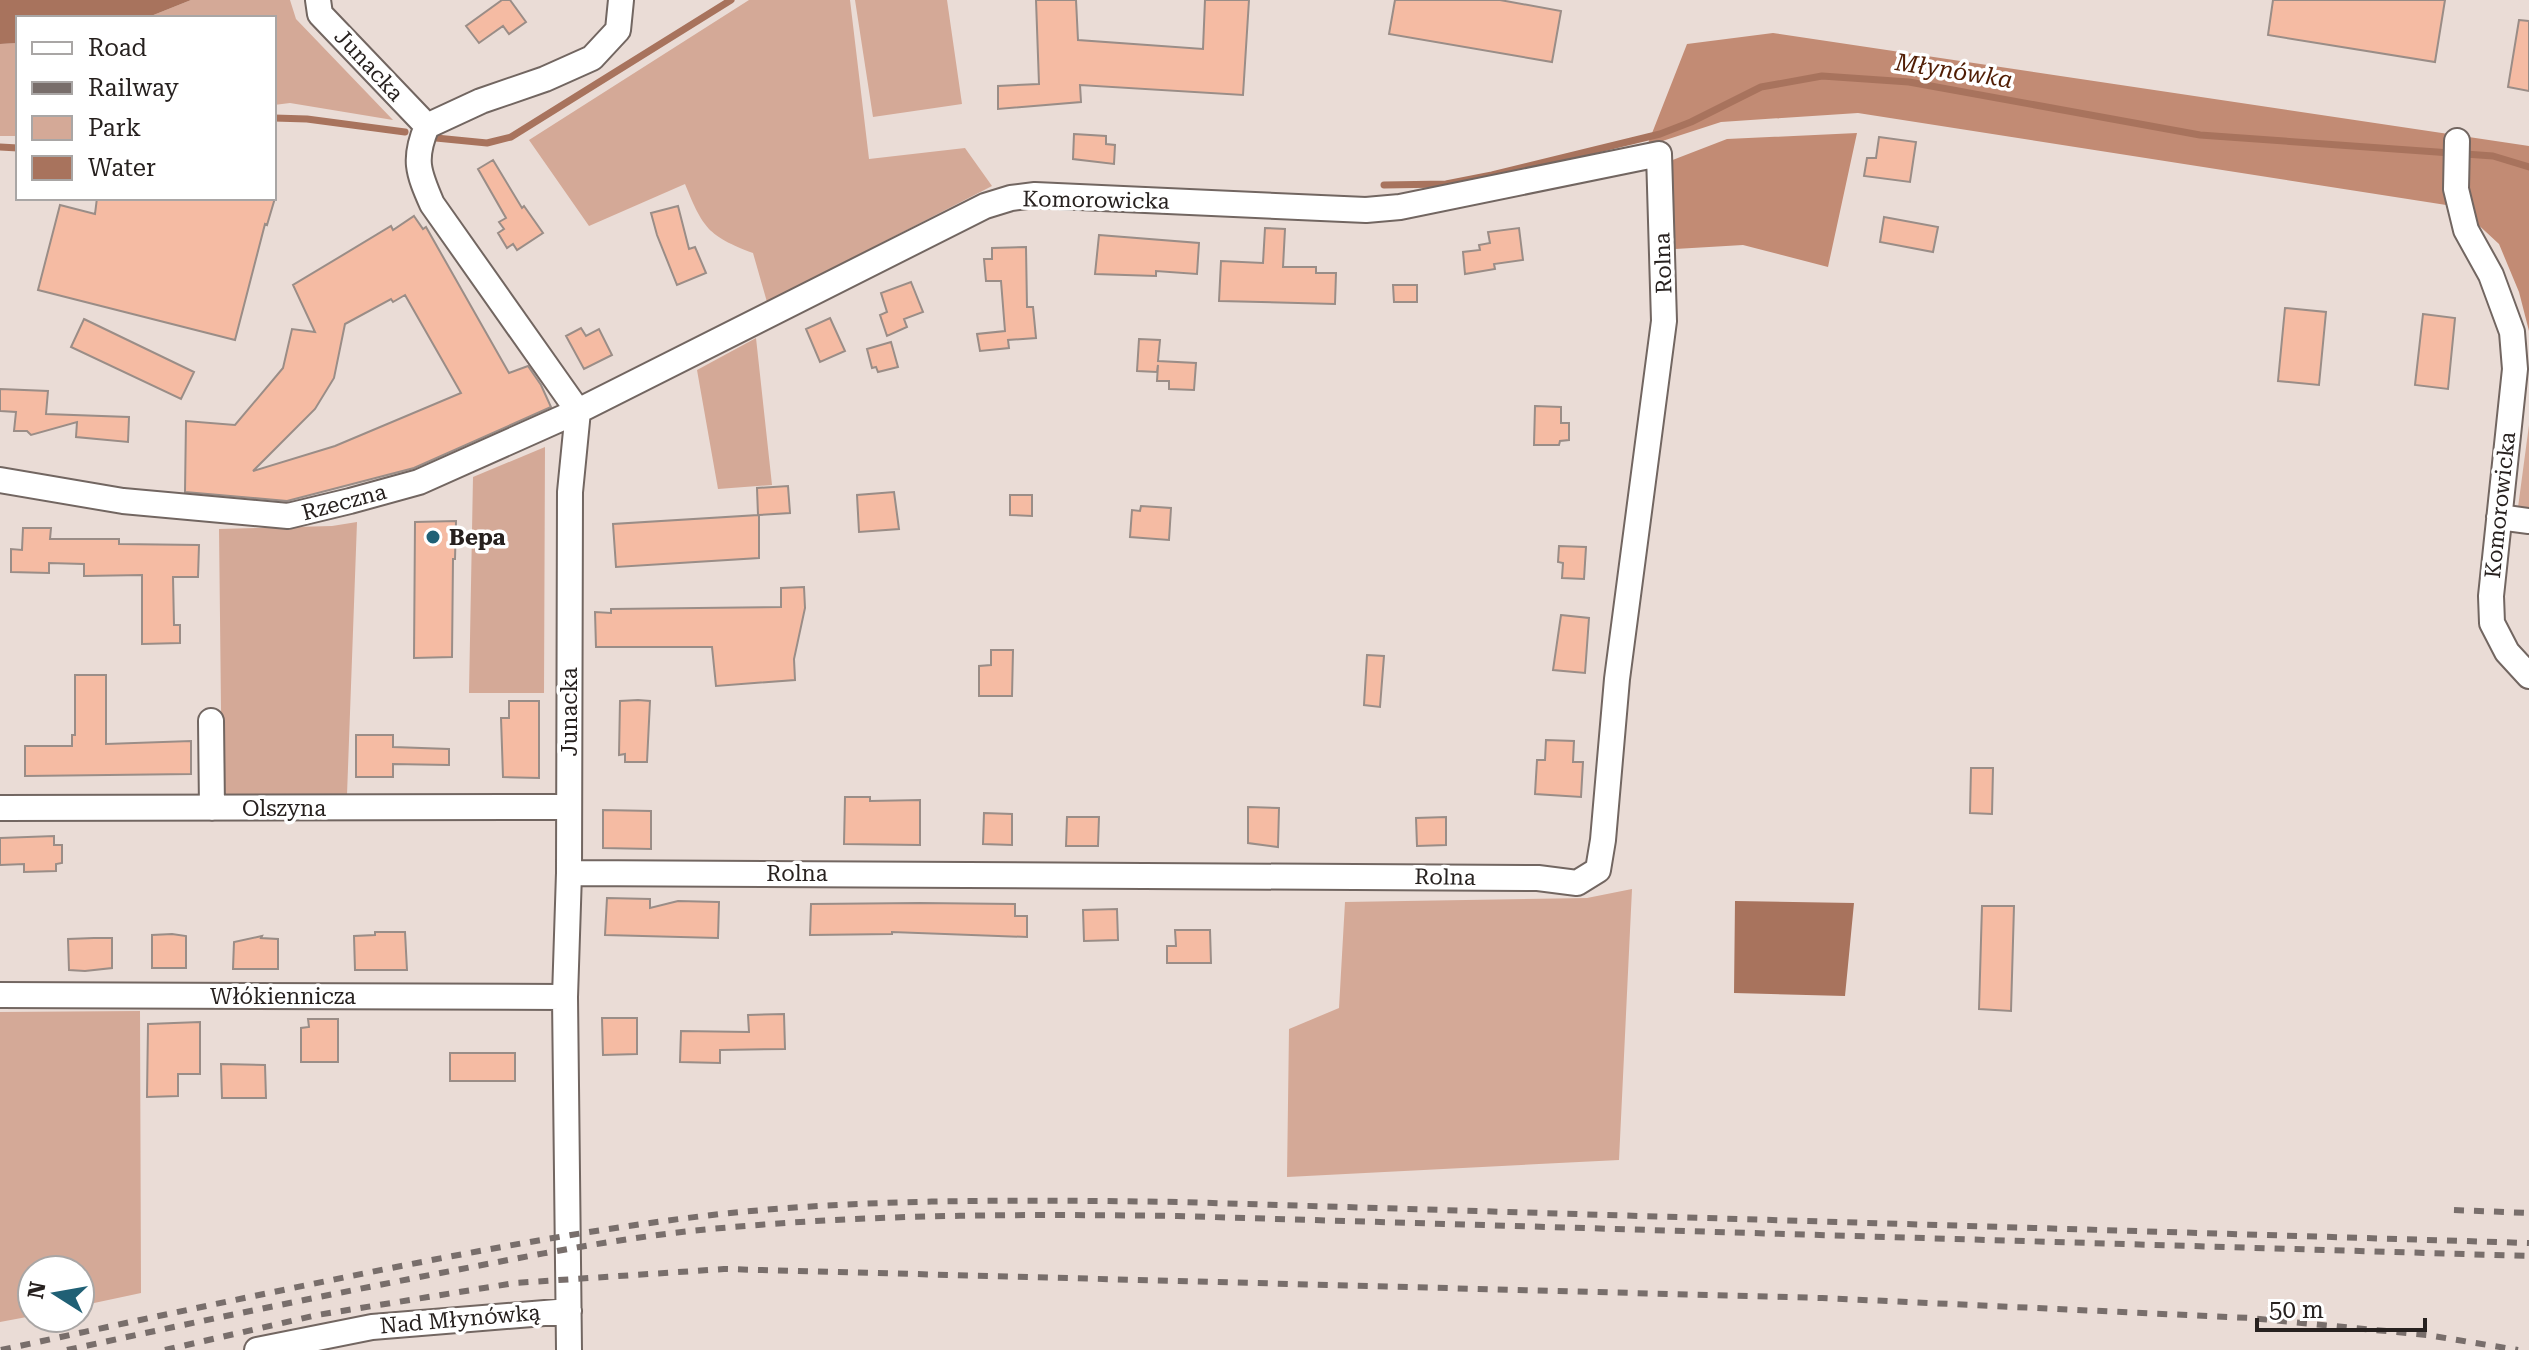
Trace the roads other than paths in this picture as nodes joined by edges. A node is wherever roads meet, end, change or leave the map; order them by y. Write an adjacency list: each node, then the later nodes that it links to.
1 (318, 0): 3 (street, Junacka)
2 (621, 0): 3 (street)
3 (427, 126): 6 (street)
4 (2457, 141): 8 (street, Komorowicka)
5 (1659, 154): 6 (street, Komorowicka); 15 (street, Rolna)
6 (578, 411): 7 (street, Rzeczna); 12 (street, Junacka)
7 (0, 480)
8 (2499, 517): 9 (street); 10 (street, Komorowicka)
9 (2529, 521)
10 (2529, 676)
11 (211, 721): 14 (street)
12 (568, 807): 14 (street, Olszyna); 15 (street, Junacka)
13 (0, 808): 14 (street, Olszyna)
14 (212, 808)
15 (569, 873): 17 (street, Junacka)
16 (0, 995): 17 (street, Włókiennicza)
17 (565, 997): 18 (street, Junacka)
18 (569, 1311): 19 (street, Nad Młynówką); 20 (street, Junacka)
19 (257, 1350)
20 (569, 1350)

